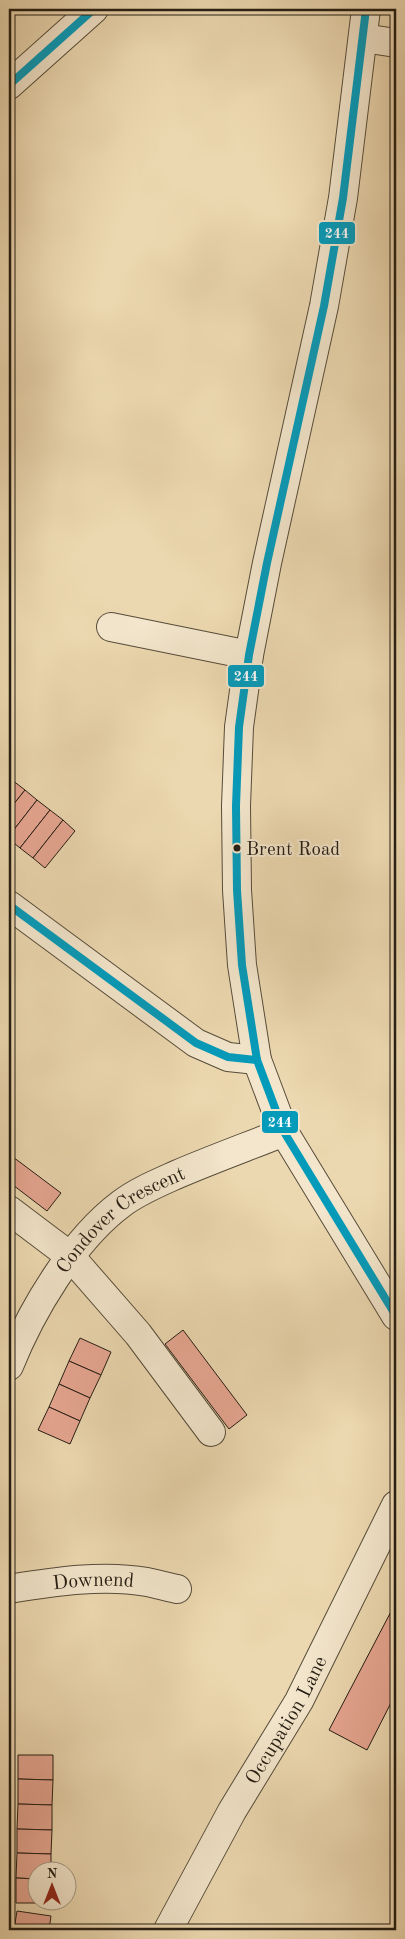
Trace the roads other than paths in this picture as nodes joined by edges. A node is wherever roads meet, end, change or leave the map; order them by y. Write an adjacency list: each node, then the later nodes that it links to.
1 (94, 9): 5 (street)
2 (366, 9): 3 (street)
3 (363, 38): 4 (street); 7 (street)
4 (396, 42)
5 (9, 85)
6 (111, 628): 7 (street)
7 (249, 655): 9 (street)
8 (9, 905): 9 (street)
9 (257, 1060): 10 (street)
10 (284, 1132): 12 (street, Condover Crescent); 13 (street)
11 (9, 1210): 12 (street)
12 (70, 1256): 14 (street, Condover Crescent); 15 (street)
13 (396, 1316)
14 (9, 1366)
15 (211, 1432)
16 (396, 1505): 19 (street, Occupation Lane)
17 (9, 1589): 18 (street, Downend)
18 (177, 1589)
19 (168, 1930)

